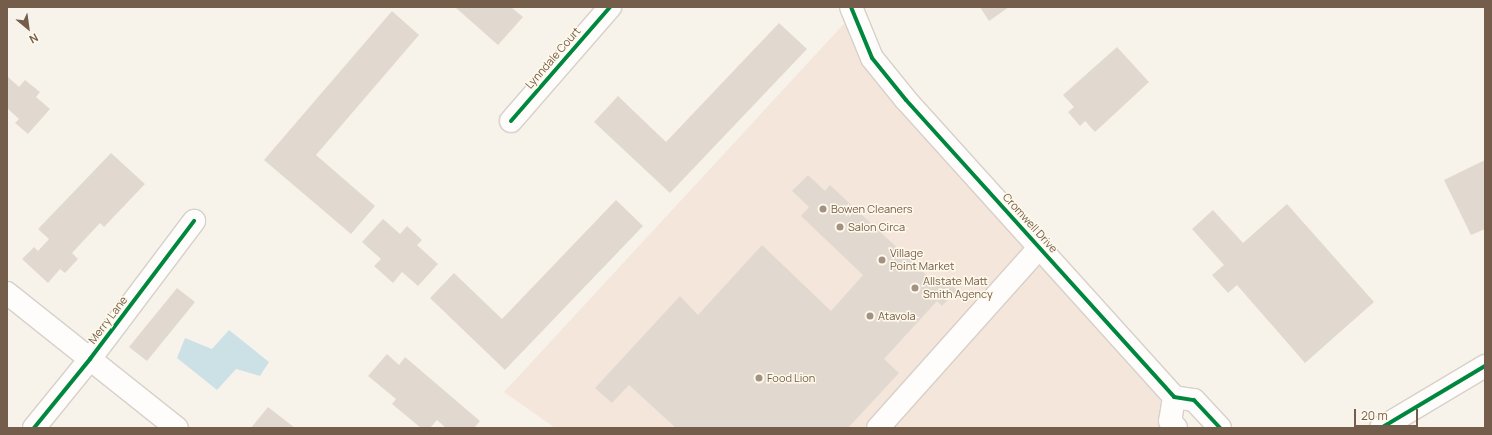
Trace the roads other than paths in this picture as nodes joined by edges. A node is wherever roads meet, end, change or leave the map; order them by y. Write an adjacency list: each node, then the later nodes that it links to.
1 (610, 7): 3 (street, Lynndale Court)
2 (851, 7): 5 (street, Cromwell Drive)
3 (511, 121)
4 (194, 221): 7 (street, Merry Lane)
5 (1040, 247): 9 (street, Cromwell Drive); 12 (street)
6 (7, 292): 7 (street)
7 (90, 359): 10 (street, Merry Lane); 11 (street)
8 (1485, 366): 15 (street)
9 (1174, 396): 13 (street); 14 (street)
10 (34, 428)
11 (177, 428)
12 (878, 428)
13 (1176, 428)
14 (1220, 428)
15 (1381, 428)

